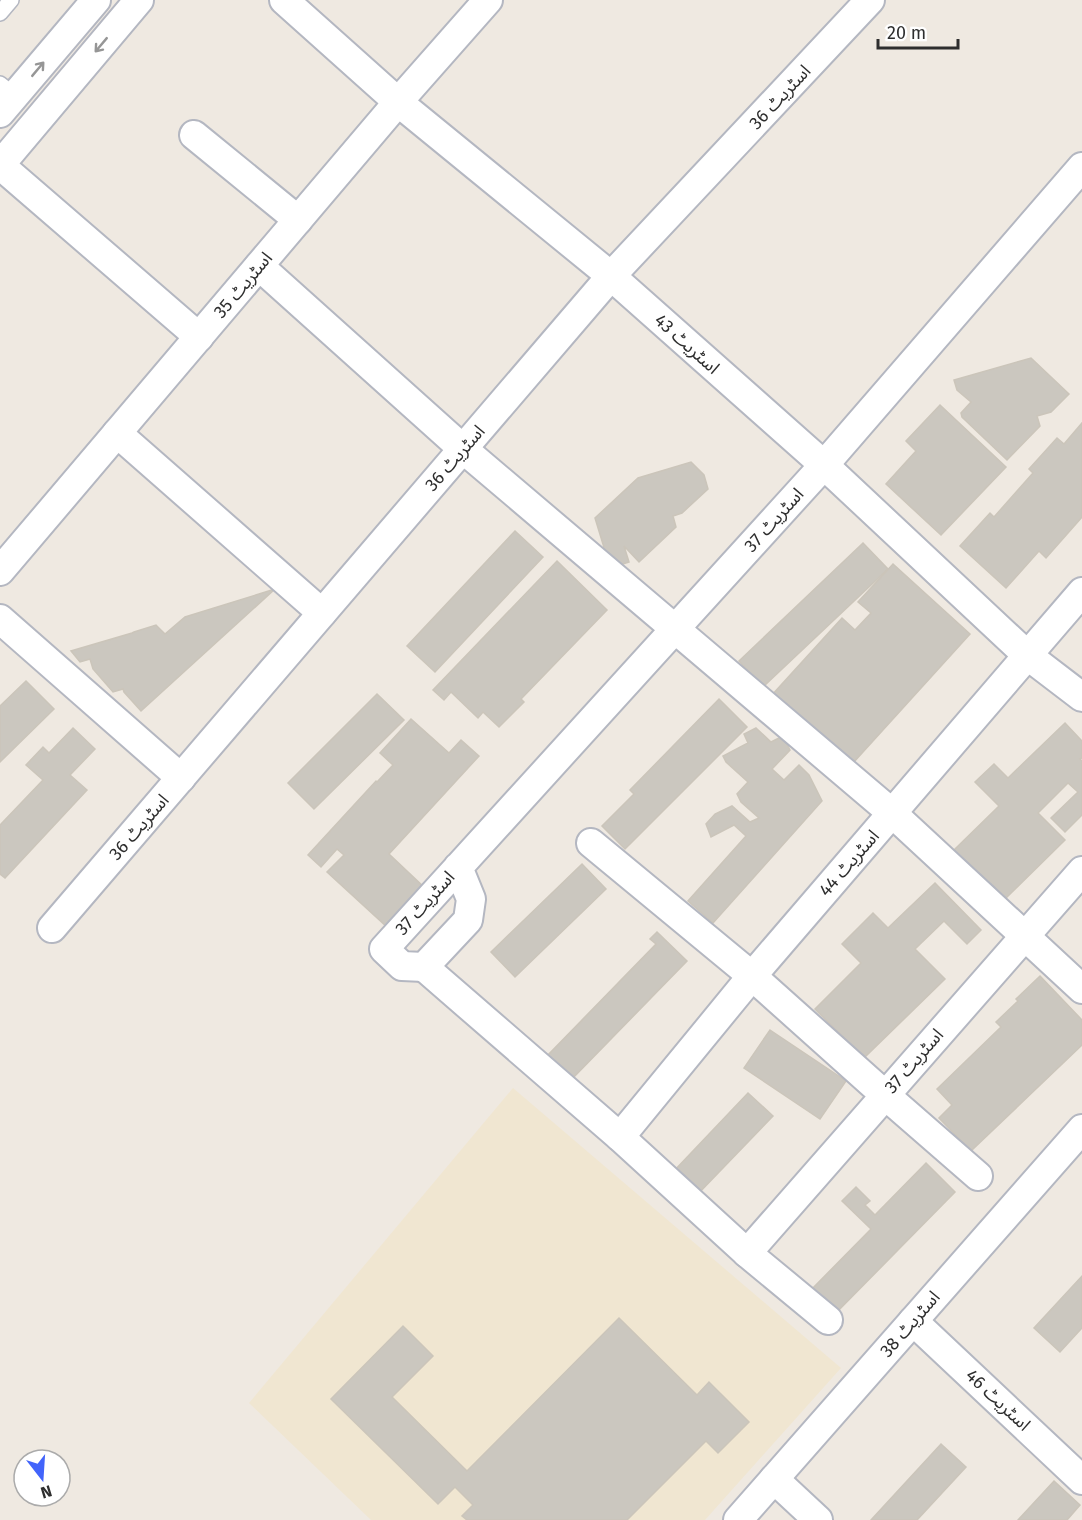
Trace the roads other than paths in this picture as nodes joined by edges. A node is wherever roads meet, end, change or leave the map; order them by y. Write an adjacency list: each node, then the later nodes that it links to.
1 (11, 0): 7 (lane)
2 (96, 0): 8 (street, one-way to 2)
3 (139, 0): 11 (street, one-way to 11)
4 (284, 0): 9 (street, اسٹریٹ 43)
5 (488, 0): 9 (street, اسٹریٹ 35)
6 (870, 0): 15 (street, اسٹریٹ 36)
7 (0, 13)
8 (5, 98)
9 (398, 102): 13 (street, اسٹریٹ 35); 15 (street, اسٹریٹ 43)
10 (194, 135): 13 (street)
11 (0, 165): 16 (street)
12 (1082, 167): 19 (street, اسٹریٹ 37)
13 (298, 220): 14 (street, اسٹریٹ 35)
14 (259, 266): 16 (street, اسٹریٹ 35); 18 (street)
15 (611, 276): 18 (street, اسٹریٹ 36); 19 (street, اسٹریٹ 43)
16 (199, 337): 17 (street, اسٹریٹ 35)
17 (117, 434): 20 (street, اسٹریٹ 35); 22 (street)
18 (463, 449): 22 (street, اسٹریٹ 36); 24 (street)
19 (824, 465): 24 (street, اسٹریٹ 37); 25 (street, اسٹریٹ 43)
20 (0, 571)
21 (1082, 592): 25 (street, اسٹریٹ 44)
22 (322, 613): 27 (street, اسٹریٹ 36)
23 (0, 619): 27 (street)
24 (674, 630): 28 (street); 30 (street, اسٹریٹ 37)
25 (1027, 655): 26 (street, اسٹریٹ 43); 28 (street, اسٹریٹ 44)
26 (1082, 697)
27 (181, 778): 32 (street, اسٹریٹ 36)
28 (892, 813): 33 (street); 35 (street, اسٹریٹ 44)
29 (591, 843): 35 (street)
30 (458, 867): 34 (street, اسٹریٹ 37); 34 (street, اسٹریٹ 37)
31 (1082, 871): 33 (street, اسٹریٹ 37)
32 (52, 928)
33 (1024, 936): 36 (street); 37 (street, اسٹریٹ 37)
34 (424, 967): 39 (street)
35 (752, 976): 37 (street); 39 (street, اسٹریٹ 44)
36 (1082, 989)
37 (885, 1095): 40 (street); 41 (street, اسٹریٹ 37)
38 (1082, 1129): 43 (street, اسٹریٹ 38)
39 (620, 1137): 41 (street)
40 (978, 1176)
41 (747, 1253): 42 (street)
42 (828, 1320)
43 (913, 1321): 44 (street, اسٹریٹ 38); 45 (street, اسٹریٹ 46)
44 (774, 1479): 46 (street, اسٹریٹ 38); 47 (street)
45 (1082, 1480)
46 (738, 1520)
47 (818, 1520)

